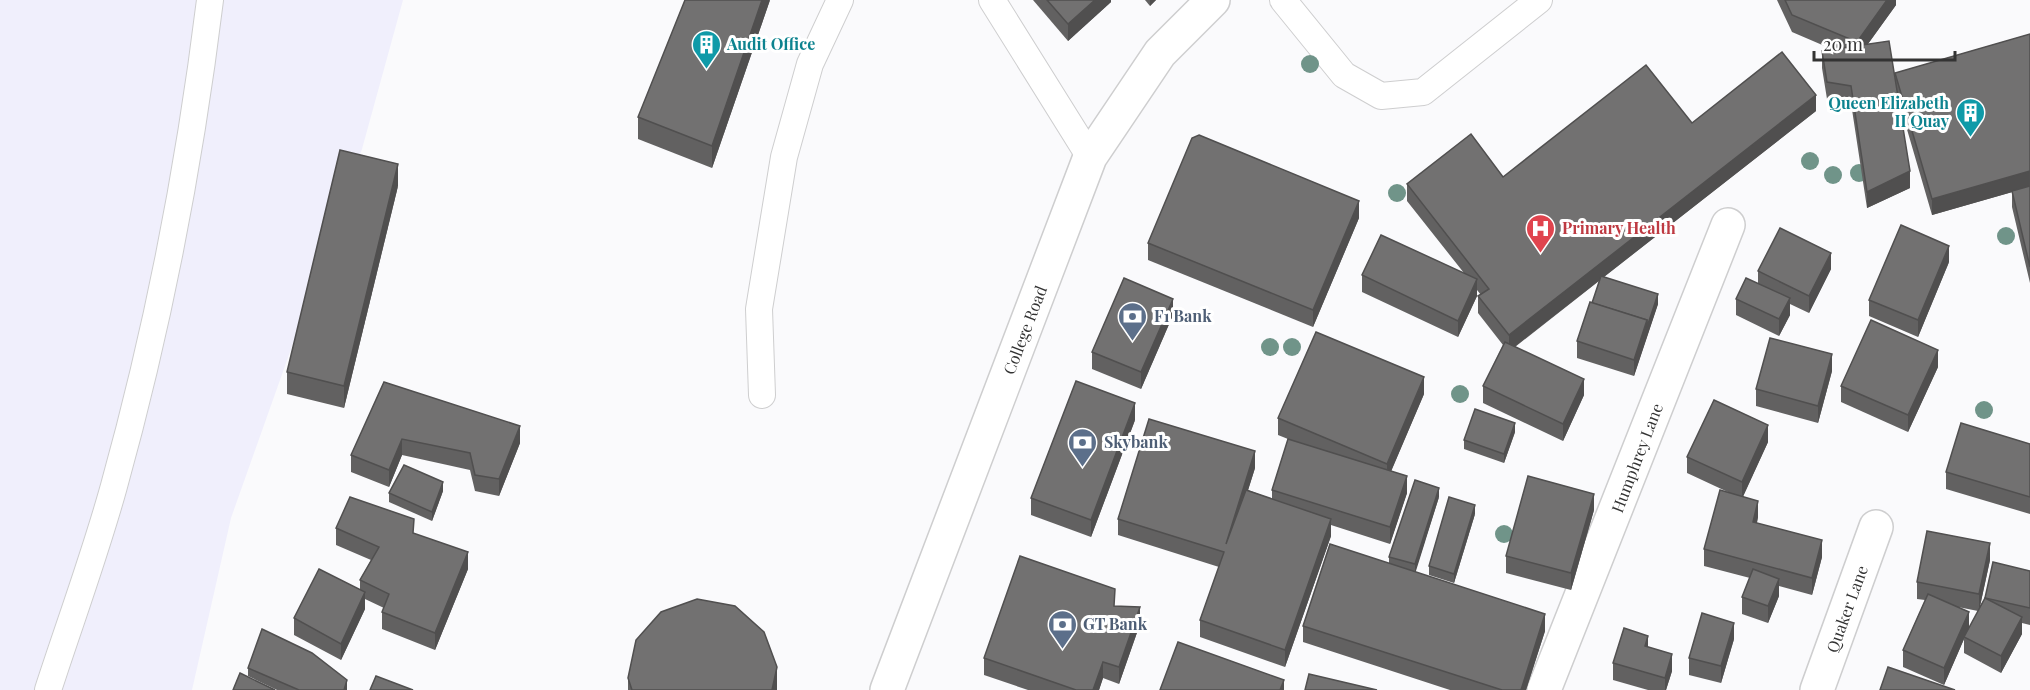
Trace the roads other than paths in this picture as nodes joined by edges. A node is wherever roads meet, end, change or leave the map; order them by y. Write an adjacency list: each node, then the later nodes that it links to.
1 (210, 0): 11 (lane)
2 (840, 0): 9 (lane)
3 (992, 0): 7 (lane)
4 (1213, 0): 7 (street, College Road)
5 (1283, 0): 6 (lane)
6 (1539, 0)
7 (1090, 157): 12 (street, College Road)
8 (1728, 225): 13 (street, Humphrey Lane)
9 (762, 395)
10 (1876, 527): 14 (street, Quaker Lane)
11 (48, 690)
12 (887, 690)
13 (1544, 690)
14 (1817, 690)

